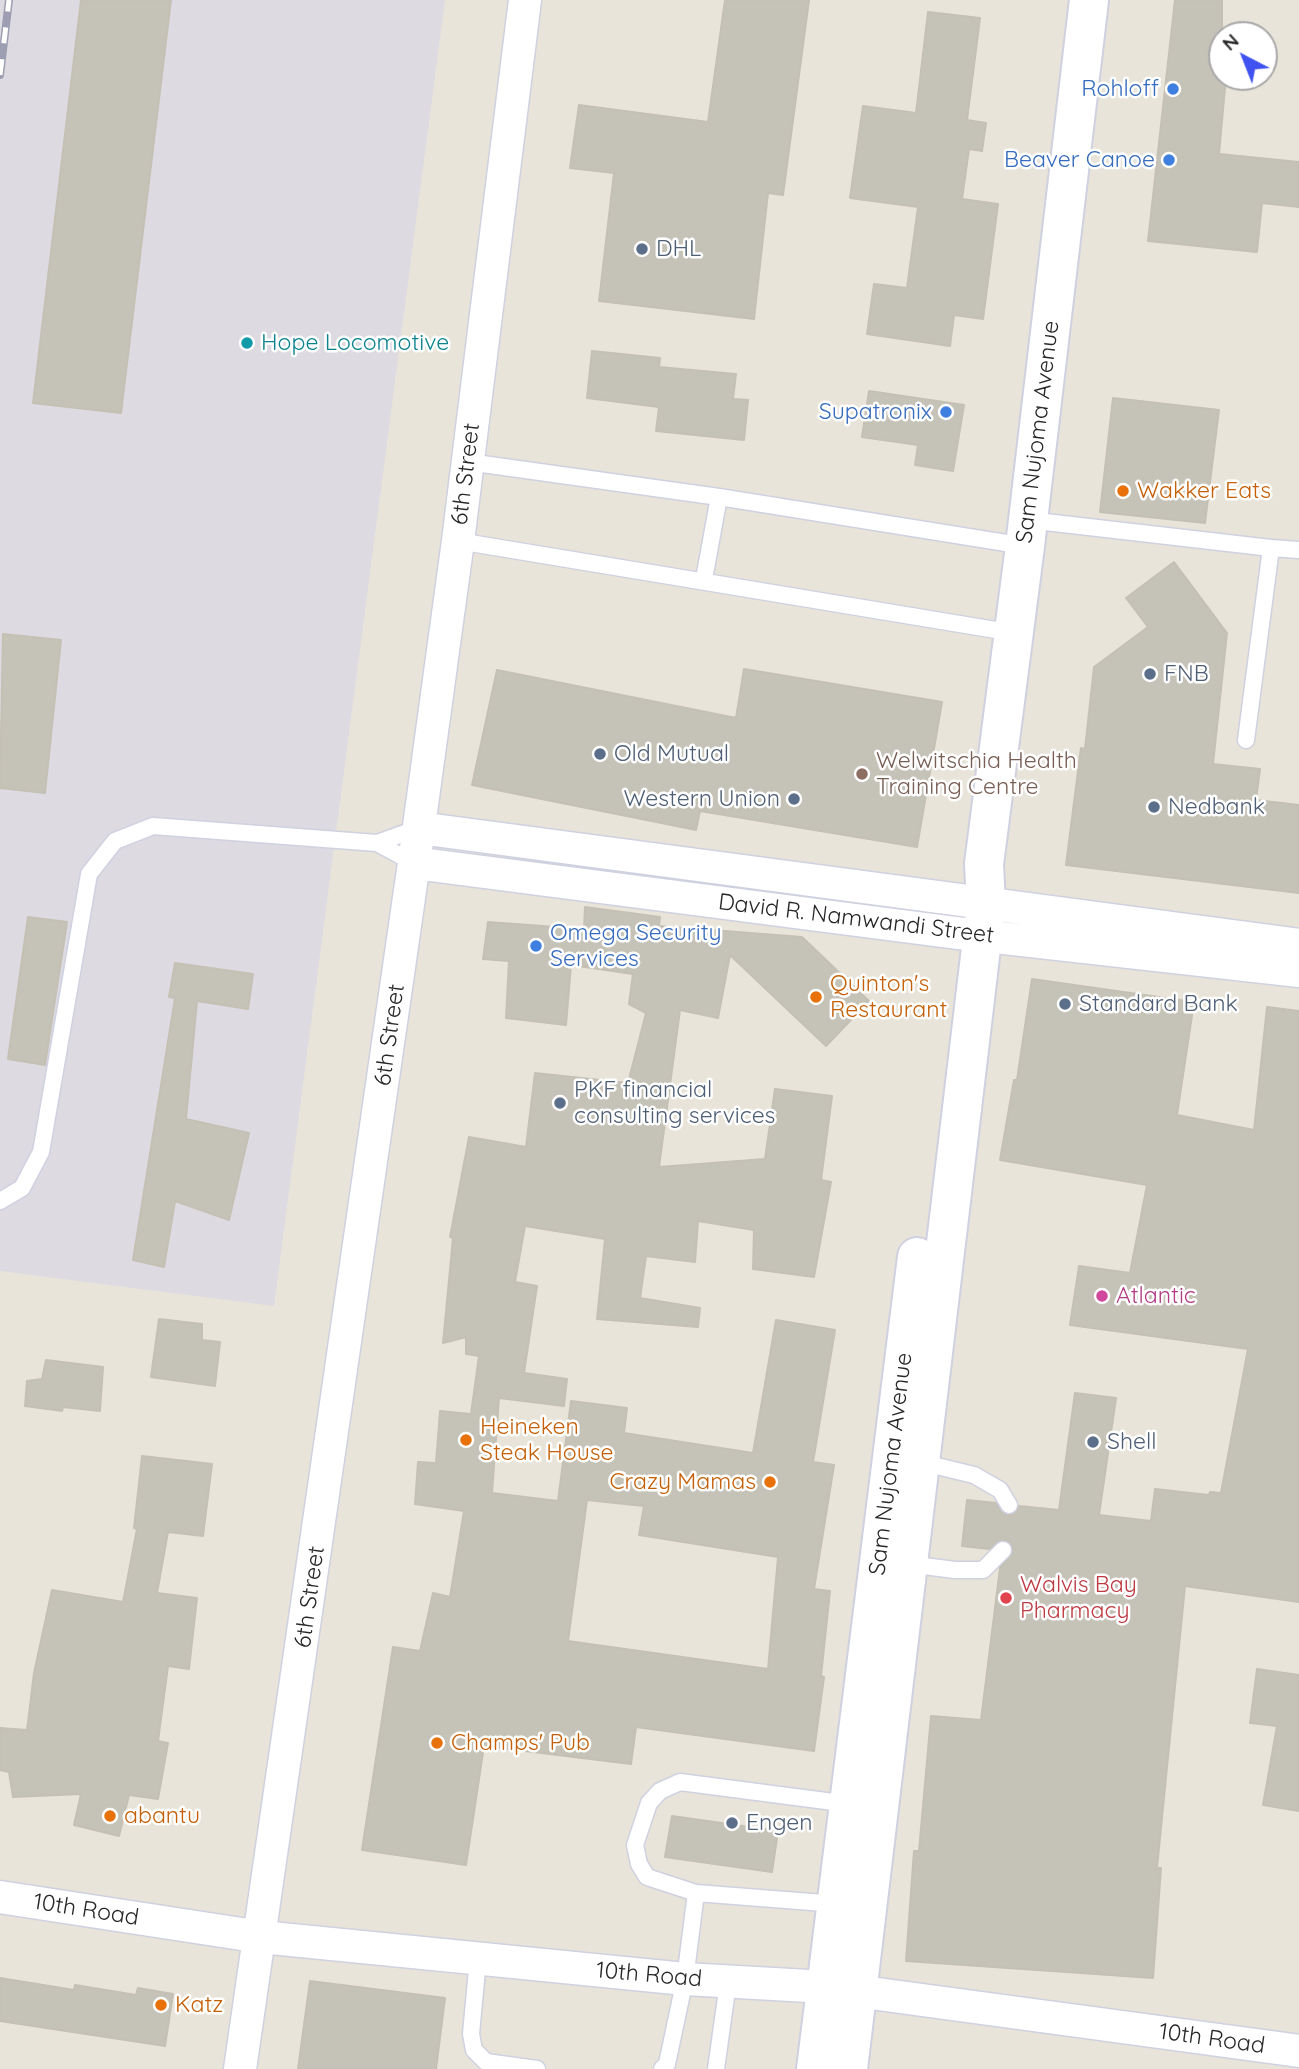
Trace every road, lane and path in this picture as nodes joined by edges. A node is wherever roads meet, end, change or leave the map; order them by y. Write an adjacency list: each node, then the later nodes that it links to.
1 (526, 0): 3 (street, 6th Street)
2 (1089, 0): 5 (main road, Sam Nujoma Avenue)
3 (468, 462): 4 (lane); 6 (street, 6th Street)
4 (719, 498): 5 (lane); 9 (lane)
5 (1027, 533): 7 (lane); 10 (main road, Sam Nujoma Avenue)
6 (458, 541): 9 (lane); 12 (street, 6th Street)
7 (1271, 548): 8 (lane); 11 (lane)
8 (1299, 550)
9 (704, 579): 10 (lane)
10 (1014, 633): 15 (main road, Sam Nujoma Avenue)
11 (1246, 740)
12 (419, 828): 13 (lane); 14 (street, 6th Street); 15 (street, David R. Namwandi Street)
13 (377, 843): 14 (lane); 18 (lane)
14 (414, 863): 15 (street, David R. Namwandi Street); 27 (street, 6th Street)
15 (972, 919): 16 (street, David R. Namwandi Street); 17 (street, David R. Namwandi Street); 19 (main road, Sam Nujoma Avenue); 23 (main road, Sam Nujoma Avenue)
16 (1299, 946)
17 (1299, 971)
18 (0, 1201)
19 (920, 1462): 20 (lane); 22 (main road, Sam Nujoma Avenue)
20 (1009, 1505)
21 (1003, 1550): 22 (lane)
22 (908, 1564): 31 (main road, Sam Nujoma Avenue)
23 (849, 1804): 24 (lane); 26 (main road, Sam Nujoma Avenue)
24 (696, 1893): 26 (lane); 29 (lane)
25 (0, 1897): 27 (street, 10th Road)
26 (837, 1904): 31 (main road, Sam Nujoma Avenue)
27 (261, 1937): 28 (street, 10th Road); 33 (street, 6th Street)
28 (478, 1959): 29 (street, 10th Road); 34 (lane)
29 (685, 1979): 30 (street, 10th Road); 35 (lane)
30 (728, 1983): 31 (street, 10th Road); 36 (lane)
31 (843, 1990): 32 (street, 10th Road); 37 (main road, Sam Nujoma Avenue); 38 (main road, Sam Nujoma Avenue)
32 (1299, 2051)
33 (240, 2069)
34 (537, 2069)
35 (662, 2069)
36 (716, 2069)
37 (816, 2069)
38 (848, 2069)

